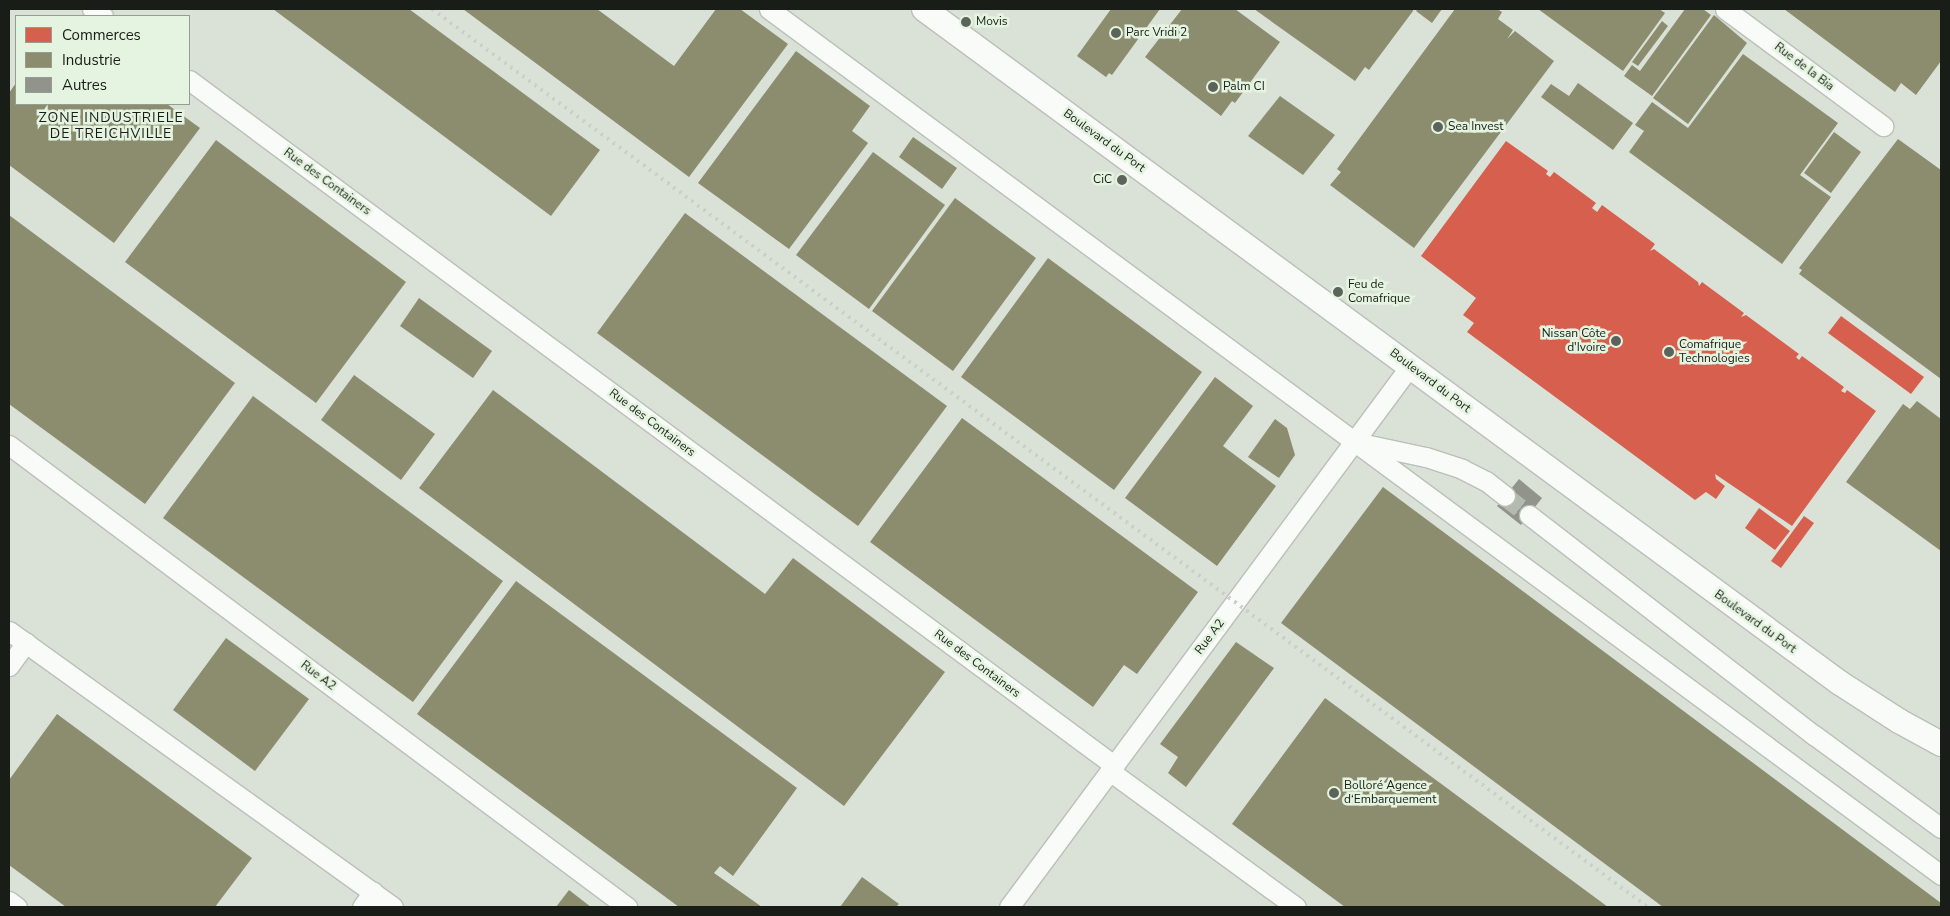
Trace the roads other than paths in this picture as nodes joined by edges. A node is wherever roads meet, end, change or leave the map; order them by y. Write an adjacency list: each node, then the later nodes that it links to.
1 (769, 9): 7 (street)
2 (924, 9): 6 (main road, Boulevard du Port)
3 (1725, 9): 5 (street, Rue de la Bia)
4 (190, 81): 15 (street, Rue des Containers)
5 (1882, 126)
6 (1410, 366): 7 (street, Rue A2); 14 (main road, Boulevard du Port)
7 (1354, 441): 9 (street); 15 (street, Rue A2); 17 (street)
8 (9, 445): 22 (street, Rue A2)
9 (1505, 496)
10 (1529, 515): 16 (street)
11 (9, 631): 12 (street)
12 (26, 643): 13 (street); 18 (street)
13 (9, 666)
14 (1941, 744)
15 (1113, 769): 23 (street, Rue A2); 24 (street, Rue des Containers)
16 (1941, 828)
17 (1941, 875)
18 (368, 900): 21 (street)
19 (9, 901): 20 (street)
20 (17, 907)
21 (393, 907)
22 (627, 907)
23 (1009, 907)
24 (1296, 907)

